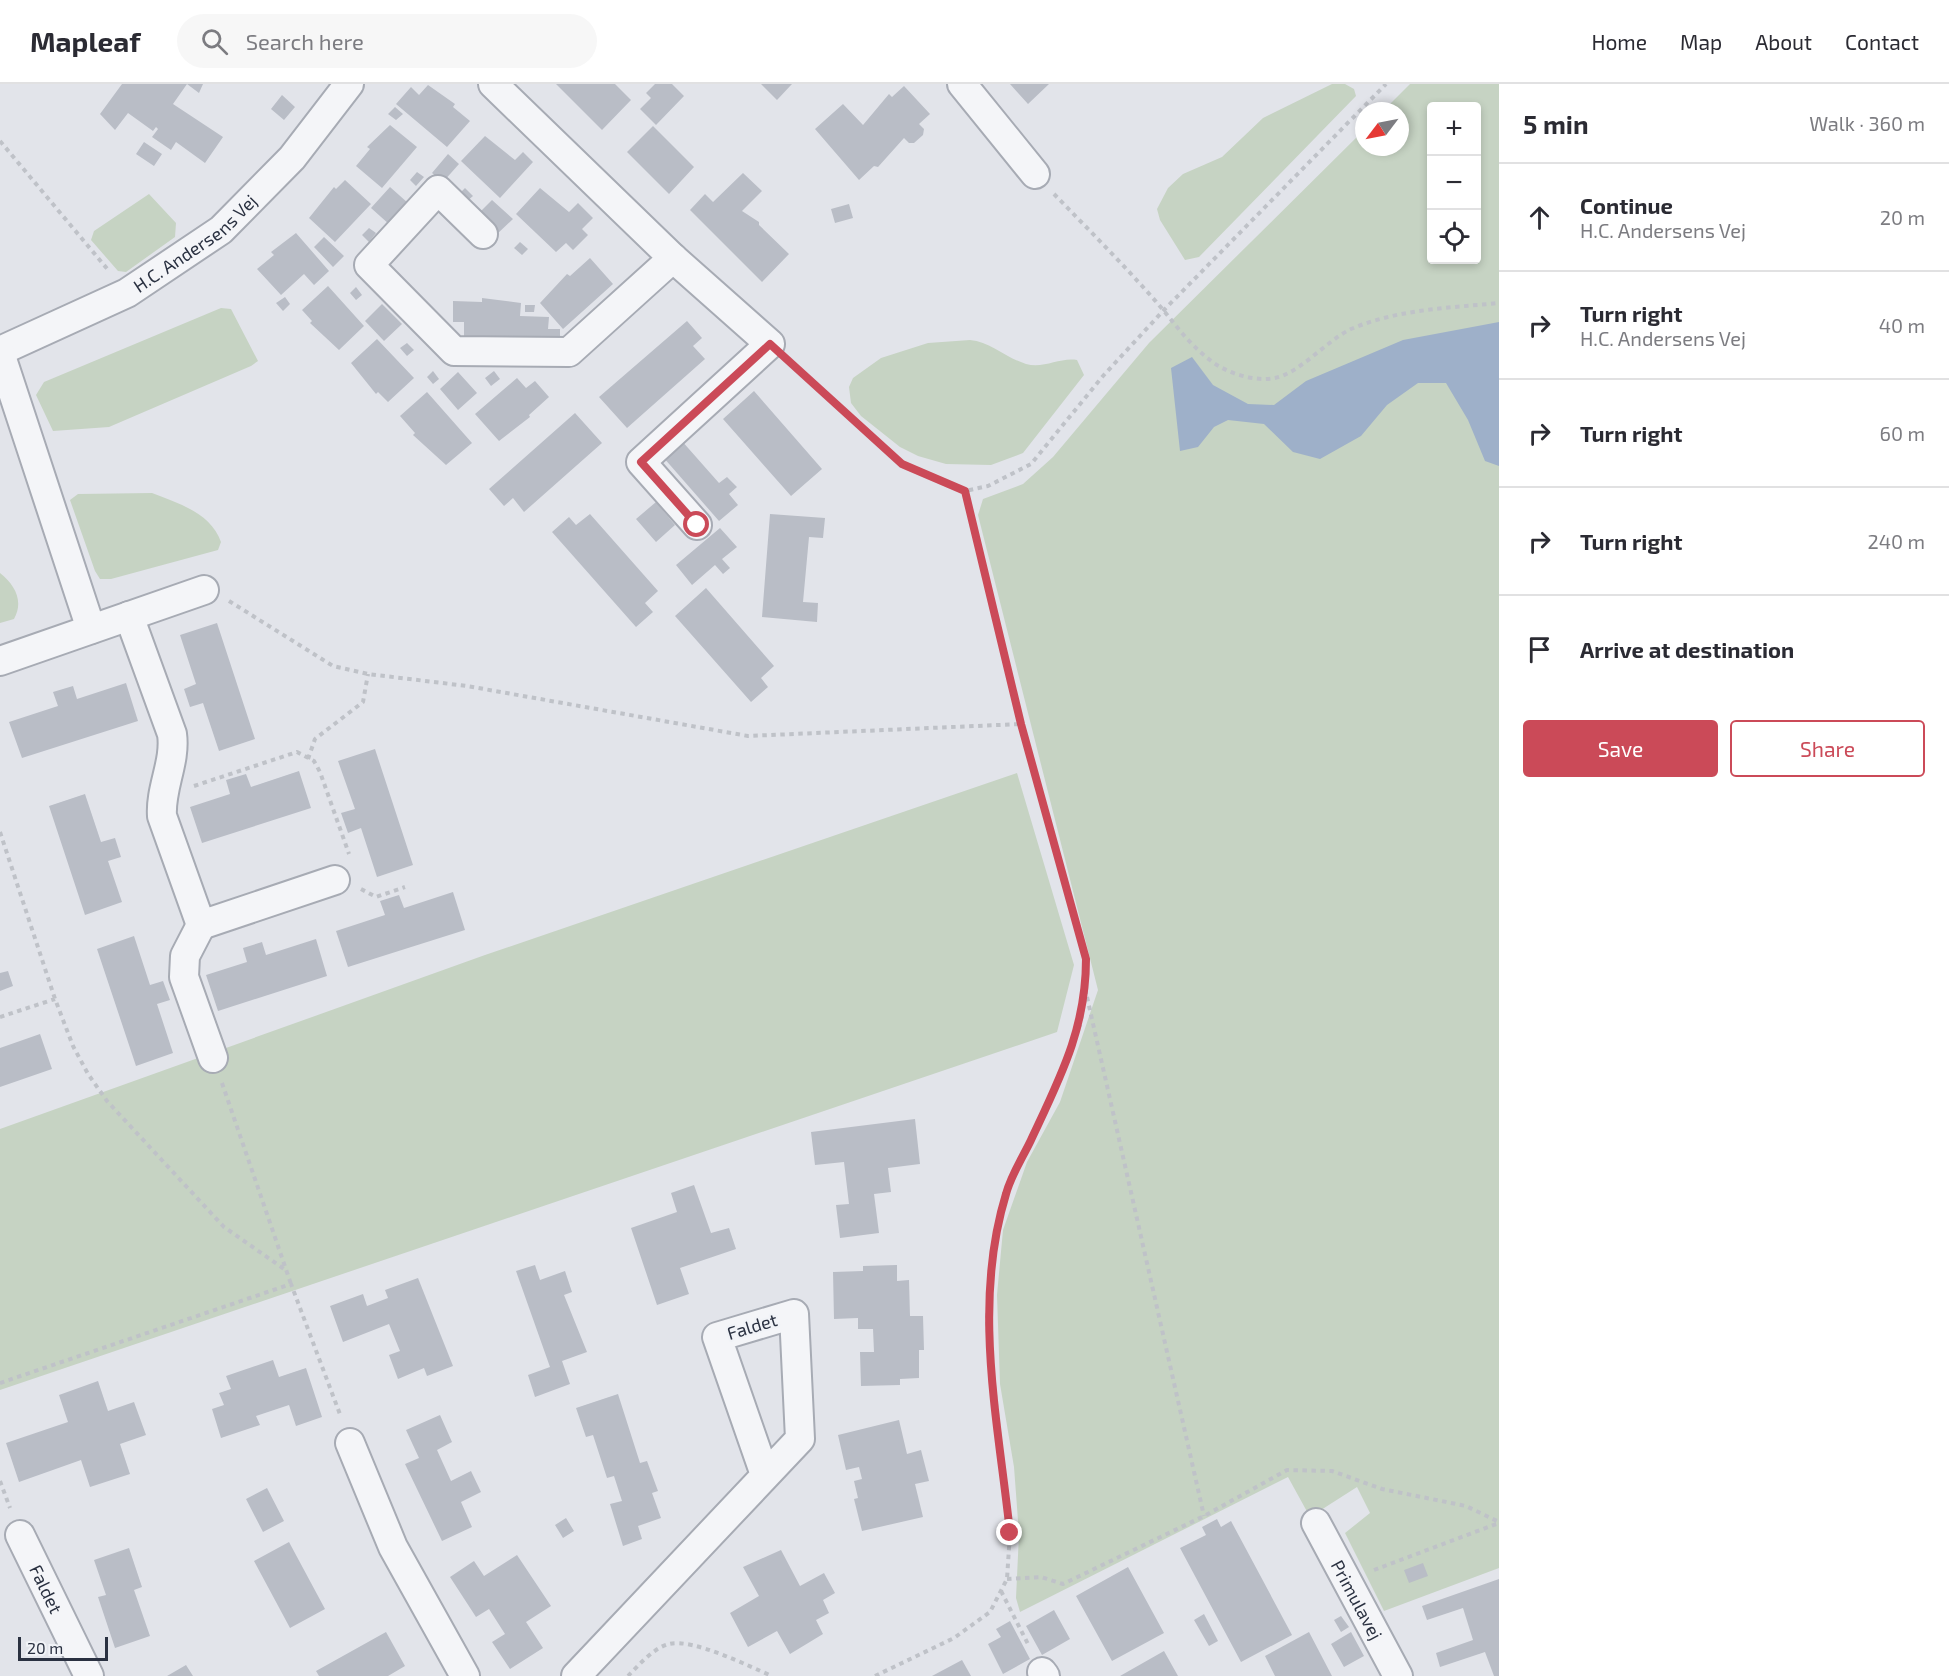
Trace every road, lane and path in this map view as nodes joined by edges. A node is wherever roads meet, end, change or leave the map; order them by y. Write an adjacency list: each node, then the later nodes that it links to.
1 (349, 84): 9 (street, H.C. Andersens Vej)
2 (493, 84): 8 (street)
3 (962, 84): 6 (street)
4 (1386, 84): 11 (path)
5 (0, 141): 9 (path)
6 (1035, 174): 11 (path)
7 (483, 234): 8 (street)
8 (673, 258): 12 (street)
9 (127, 292): 13 (street, H.C. Andersens Vej)
10 (1499, 303): 11 (path)
11 (1163, 311): 14 (path)
12 (770, 344): 14 (path); 15 (street)
13 (0, 352): 18 (street, H.C. Andersens Vej)
14 (965, 491): 21 (path)
15 (697, 525)
16 (204, 590): 17 (street); 20 (path)
17 (129, 616): 18 (street); 23 (street)
18 (92, 629): 19 (street)
19 (0, 661)
20 (368, 674): 21 (path); 22 (path)
21 (1021, 724): 28 (path)
22 (308, 759): 23 (path); 25 (path)
23 (164, 791): 27 (street)
24 (0, 832): 29 (path)
25 (348, 874): 26 (path); 27 (street)
26 (405, 887)
27 (201, 925): 31 (street)
28 (1086, 993): 37 (path); 41 (path)
29 (56, 999): 30 (path); 32 (path)
30 (0, 1017)
31 (213, 1058): 32 (path)
32 (287, 1271): 33 (path)
33 (291, 1284): 34 (path); 35 (path)
34 (0, 1383)
35 (350, 1443): 46 (street)
36 (765, 1475): 36 (street, Faldet); 47 (street, Faldet)
37 (1204, 1516): 38 (path); 41 (path)
38 (1499, 1522): 42 (path)
39 (1316, 1523): 42 (street, Primulavej)
40 (20, 1535): 45 (street, Faldet)
41 (1007, 1580): 43 (path)
42 (1347, 1581): 51 (street, Primulavej)
43 (1001, 1590): 44 (path); 50 (path)
44 (1044, 1674)
45 (88, 1676)
46 (465, 1676)
47 (576, 1676)
48 (628, 1676): 49 (path)
49 (771, 1676)
50 (875, 1676)
51 (1398, 1676)

